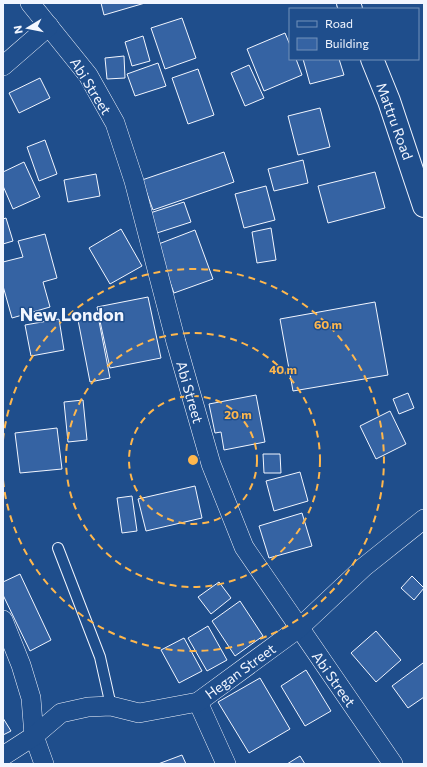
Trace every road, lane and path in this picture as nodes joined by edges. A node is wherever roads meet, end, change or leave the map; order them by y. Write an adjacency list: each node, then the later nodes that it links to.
1 (30, 3): 2 (street, Abi Street)
2 (49, 26): 4 (street); 9 (street, Abi Street)
3 (372, 60): 5 (main road, Mattru Road)
4 (3, 66)
5 (424, 206)
6 (424, 519): 9 (street, Hegan Street)
7 (58, 548): 11 (lane)
8 (3, 620): 12 (street)
9 (299, 628): 10 (street, Hegan Street); 16 (street, Abi Street)
10 (198, 702): 11 (street, Hegan Street); 15 (street)
11 (111, 706): 12 (street, Hegan Street)
12 (34, 736): 13 (street, Hegan Street); 14 (street)
13 (3, 756)
14 (44, 764)
15 (226, 764)
16 (393, 764)

